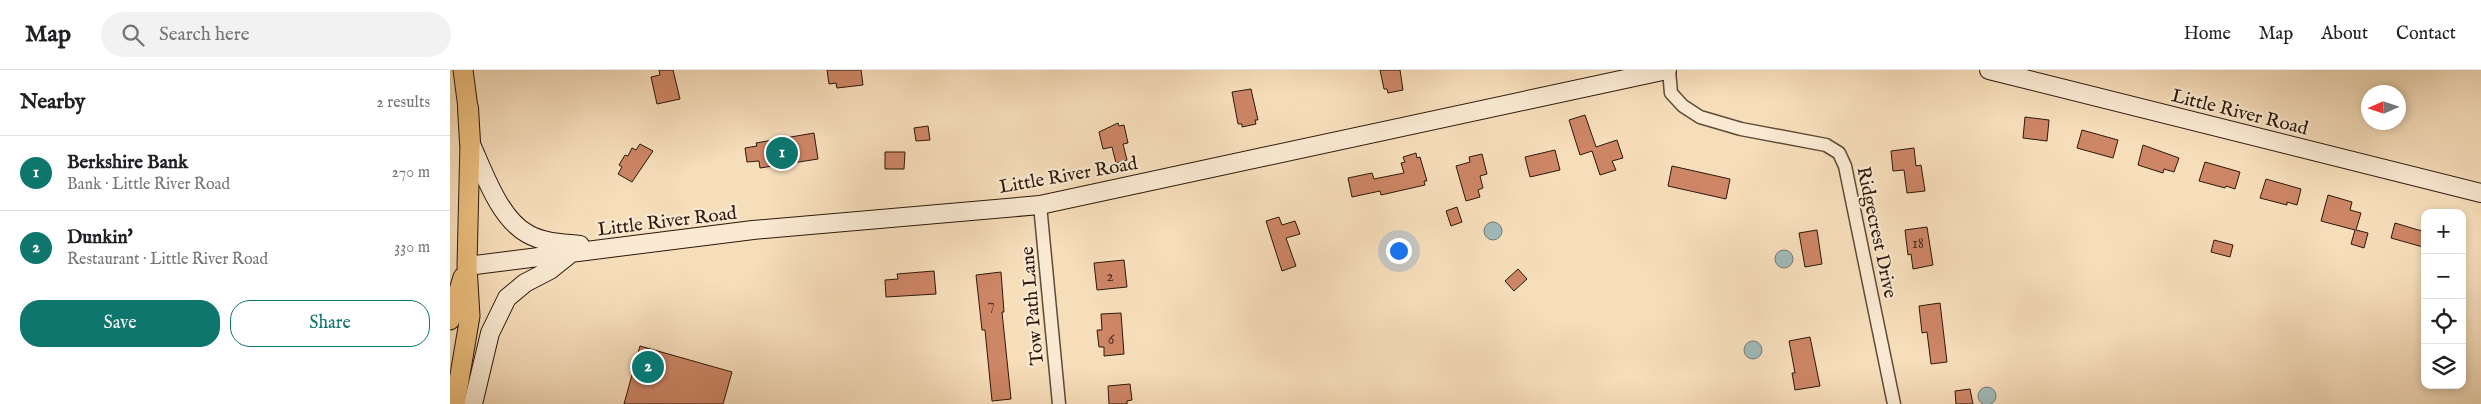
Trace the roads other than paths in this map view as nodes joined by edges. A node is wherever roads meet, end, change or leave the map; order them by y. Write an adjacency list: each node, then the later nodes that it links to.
1 (463, 70): 4 (main road)
2 (1668, 70): 7 (main road, Little River Road); 15 (street, Ridgecrest Drive)
3 (1989, 70): 6 (main road, Little River Road)
4 (468, 108): 5 (highway)
5 (470, 142): 8 (main road); 10 (main road)
6 (2481, 193)
7 (1040, 205): 8 (main road, Little River Road); 14 (street, Tow Path Lane)
8 (611, 248): 9 (main road, Little River Road)
9 (571, 253): 10 (main road, Little River Road); 13 (main road)
10 (466, 266): 11 (main road); 12 (main road)
11 (450, 320)
12 (455, 404)
13 (474, 404)
14 (1058, 404)
15 (1894, 404)

